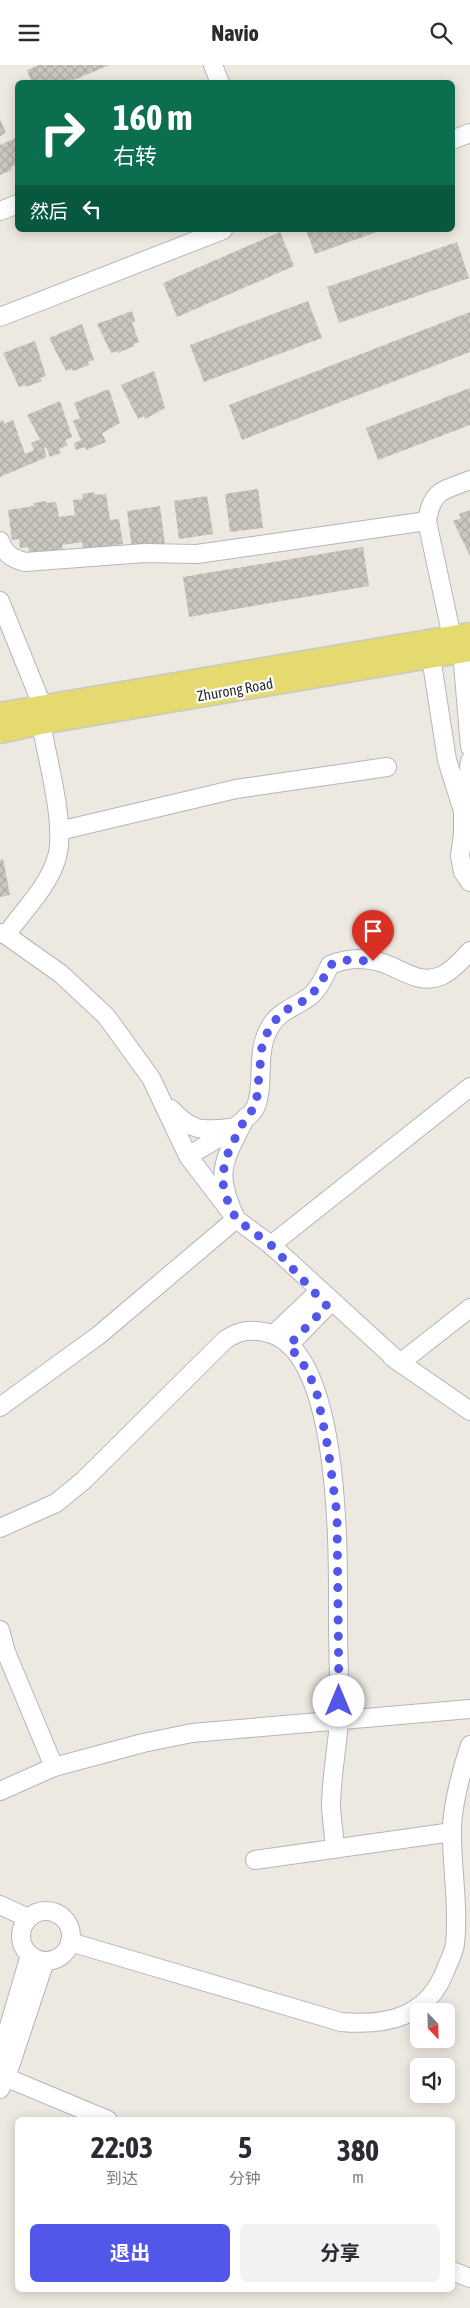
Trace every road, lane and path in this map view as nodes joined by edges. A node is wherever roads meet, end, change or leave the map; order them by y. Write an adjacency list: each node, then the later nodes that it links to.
1 (213, 65): 2 (street)
2 (219, 80)
3 (470, 133): 4 (street)
4 (455, 139)
5 (15, 205): 6 (street)
6 (0, 211)
7 (217, 232): 8 (street)
8 (0, 317)
9 (470, 480): 10 (street)
10 (427, 521): 11 (street); 14 (street)
11 (0, 541)
12 (0, 601): 16 (street)
13 (0, 627): 16 (street)
14 (463, 643): 15 (main road, Zhurong Road); 16 (main road, Zhurong Road); 19 (street)
15 (431, 657): 16 (main road, Zhurong Road); 22 (street)
16 (38, 712): 17 (main road, Zhurong Road); 18 (main road, Zhurong Road); 23 (street)
17 (0, 714)
18 (0, 732)
19 (470, 747)
20 (470, 761): 22 (street)
21 (387, 767): 23 (street)
22 (463, 811): 24 (street)
23 (59, 831): 25 (street)
24 (470, 882)
25 (3, 934): 28 (street)
26 (470, 951): 29 (street)
27 (470, 1087): 34 (street)
28 (163, 1100): 30 (street); 31 (street)
29 (246, 1117): 30 (street); 32 (street); 33 (street)
30 (230, 1128): 31 (street)
31 (188, 1156): 32 (street)
32 (210, 1186): 33 (street)
33 (236, 1219): 34 (street); 40 (street)
34 (271, 1245): 35 (street)
35 (322, 1299): 37 (street); 38 (street); 39 (street)
36 (470, 1308): 39 (street)
37 (276, 1333): 38 (street); 42 (street)
38 (289, 1345): 45 (street)
39 (400, 1363): 41 (street)
40 (0, 1407)
41 (470, 1411)
42 (0, 1528)
43 (0, 1629): 47 (street)
44 (470, 1709): 45 (street)
45 (339, 1719): 47 (street); 50 (street)
46 (470, 1745): 49 (street)
47 (54, 1767): 48 (street)
48 (0, 1791)
49 (452, 1832): 50 (street); 54 (street)
50 (335, 1849): 51 (street)
51 (255, 1860)
52 (0, 1905): 53 (street)
53 (28, 1918): 54 (street); 55 (street)
54 (70, 1942): 55 (street)
55 (38, 1958): 56 (street); 57 (street)
56 (0, 2057)
57 (1, 2083): 58 (street); 59 (street)
58 (75, 2117)
59 (99, 2117)
60 (455, 2263): 61 (street)
61 (470, 2268)
62 (455, 2272): 63 (street)
63 (470, 2278)

